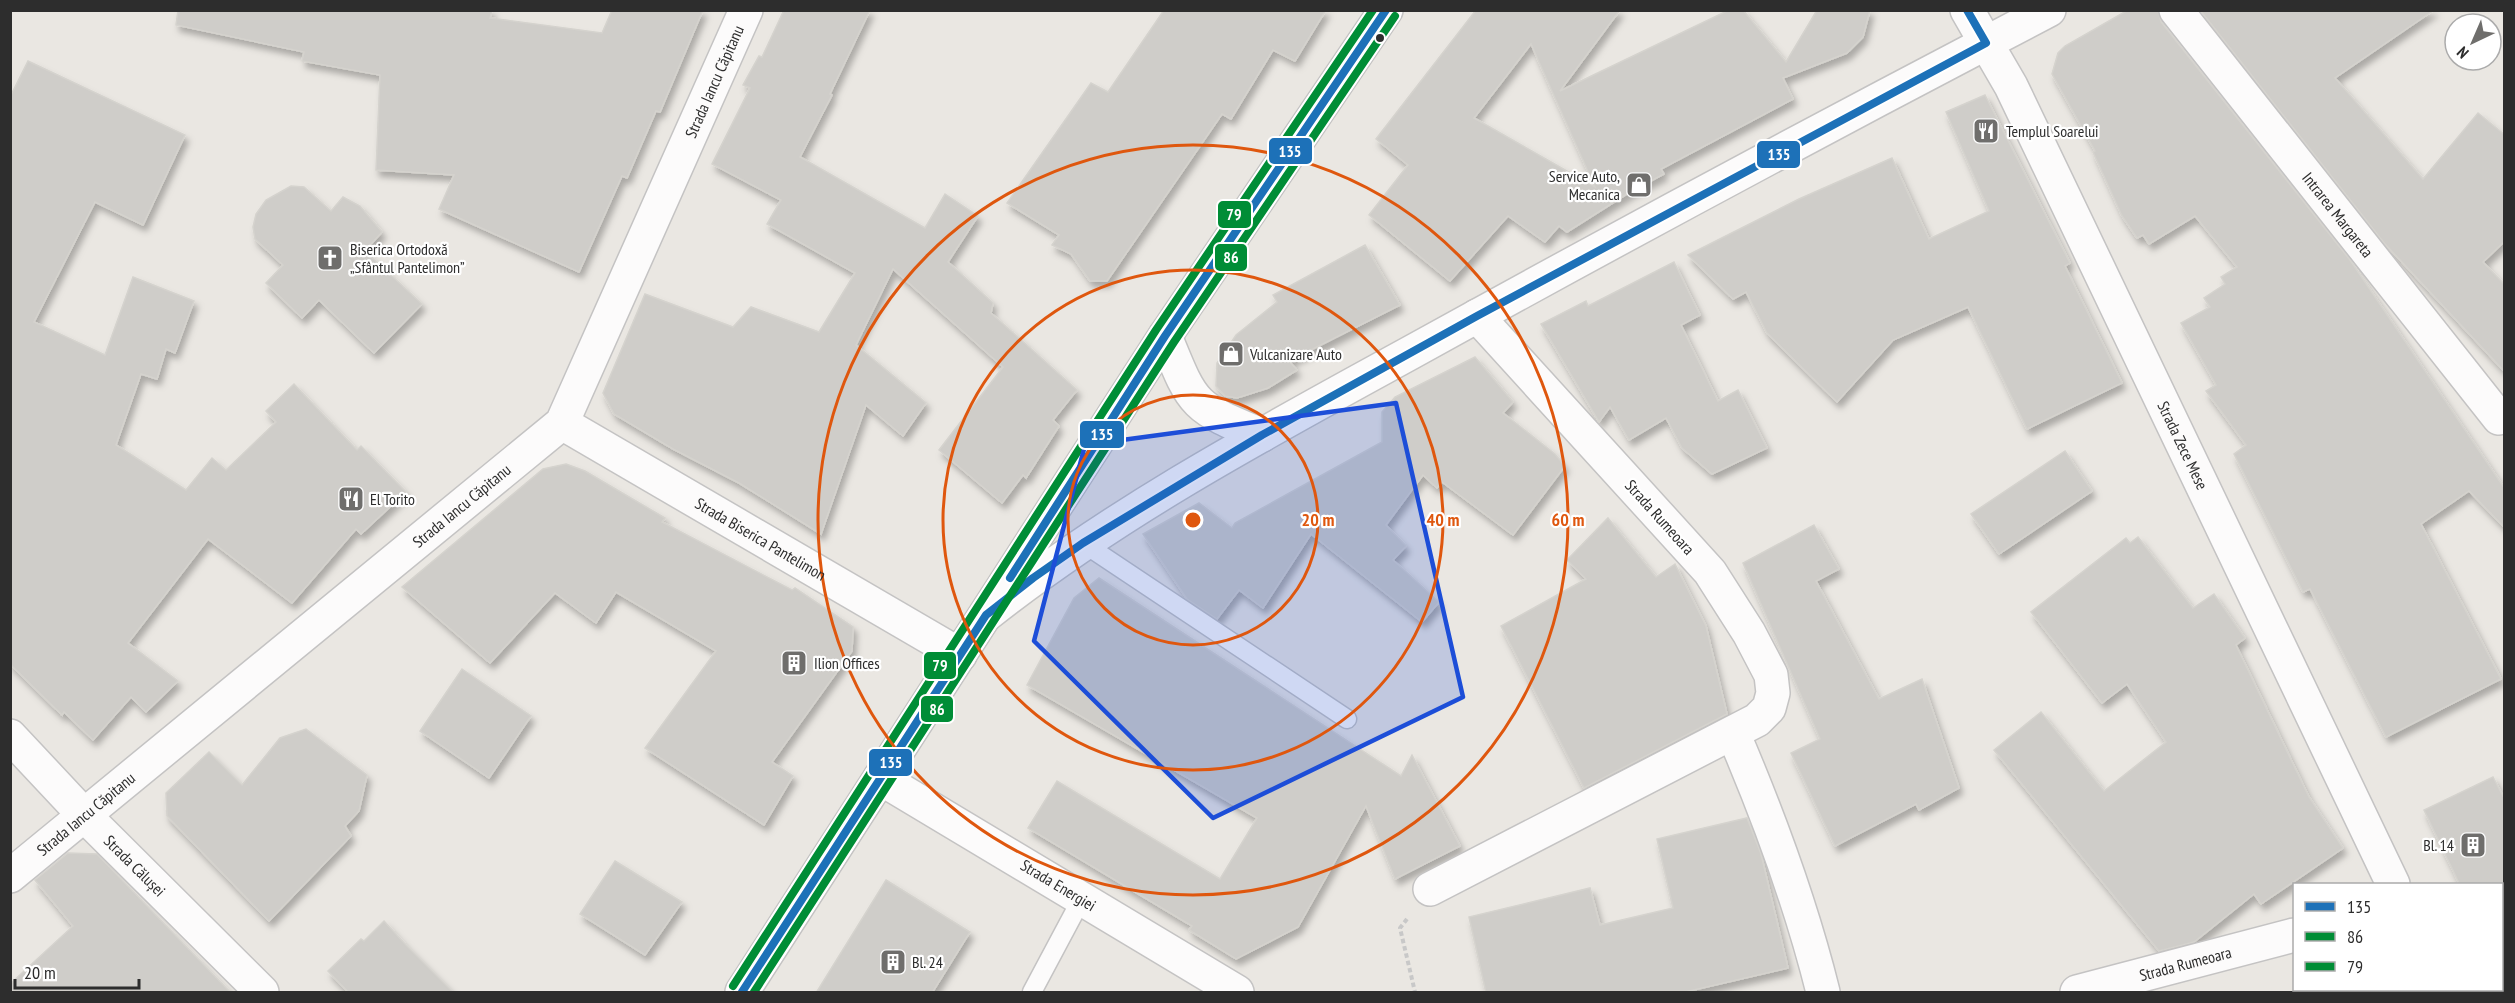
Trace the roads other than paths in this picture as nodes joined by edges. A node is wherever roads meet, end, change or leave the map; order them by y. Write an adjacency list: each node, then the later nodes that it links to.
1 (746, 10): 10 (street, Strada Iancu Căpitanu)
2 (1386, 10): 8 (street)
3 (1967, 10): 6 (street, Strada Zece Mese)
4 (2049, 10): 6 (street)
5 (2176, 10): 9 (street, Intrarea Margareta)
6 (1986, 43): 7 (street); 21 (street, Strada Zece Mese)
7 (1477, 316): 11 (street); 16 (street, Strada Rumeoara)
8 (1165, 336): 11 (street); 13 (street)
9 (2499, 418)
10 (562, 423): 14 (street, Strada Biserica Pantelimon); 19 (street, Strada Iancu Căpitanu)
11 (1262, 435): 12 (street)
12 (1083, 543): 13 (street); 15 (lane)
13 (986, 615): 14 (street)
14 (960, 655): 18 (street)
15 (1347, 719)
16 (1733, 733): 22 (street, Strada Rumeoara); 25 (street)
17 (10, 736): 19 (street, Strada Călușei)
18 (880, 778): 23 (street, Strada Energiei); 27 (street)
19 (84, 815): 20 (street, Strada Iancu Căpitanu); 26 (street, Strada Călușei)
20 (10, 876)
21 (2392, 883)
22 (1430, 889)
23 (1081, 900): 28 (lane); 29 (street, Strada Energiei)
24 (2293, 935): 30 (street, Strada Rumeoara)
25 (1817, 991)
26 (262, 993)
27 (742, 993)
28 (1032, 993)
29 (1237, 993)
30 (2078, 993)

